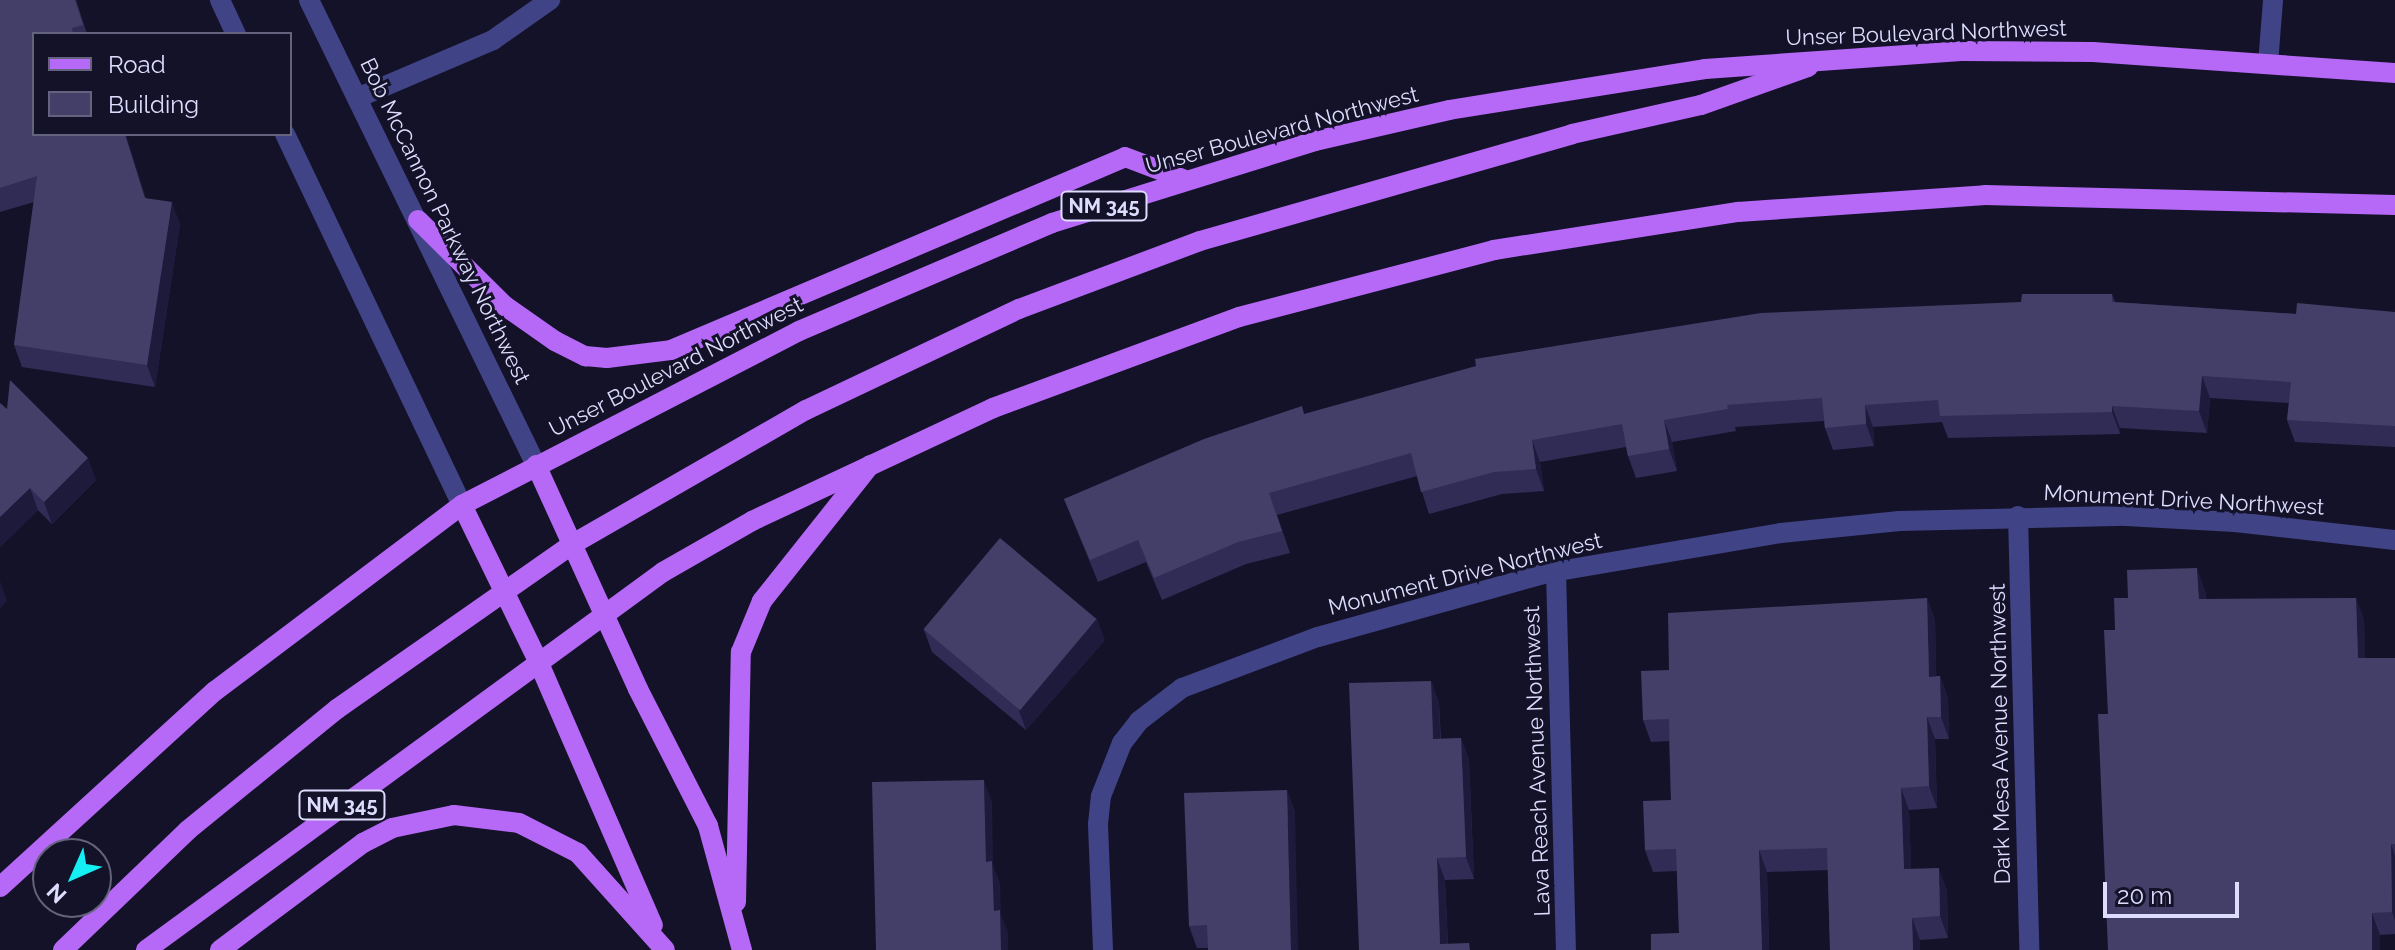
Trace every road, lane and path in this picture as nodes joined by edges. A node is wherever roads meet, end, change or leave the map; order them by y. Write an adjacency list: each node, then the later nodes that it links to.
1 (220, 0): 5 (street)
2 (309, 0): 9 (street, Bob McCannon Parkway Northwest)
3 (550, 0): 9 (street)
4 (2273, 0): 7 (street)
5 (235, 32)
6 (1834, 57): 7 (main road, Unser Boulevard Northwest / NM 345); 11 (main road, Unser Boulevard Northwest / NM 345); 19 (main road)
7 (2268, 64): 8 (main road, Unser Boulevard Northwest / NM 345)
8 (2395, 73)
9 (357, 98): 13 (street, Bob McCannon Parkway Northwest)
10 (286, 136): 16 (street)
11 (1183, 179): 13 (main road); 15 (main road, Unser Boulevard Northwest / NM 345)
12 (2395, 205): 14 (main road, NM 345)
13 (418, 220): 15 (street, Bob McCannon Parkway Northwest)
14 (873, 462): 22 (main road, NM 345); 25 (main road)
15 (536, 465): 16 (main road, Unser Boulevard Northwest / NM 345); 19 (main road)
16 (462, 505): 21 (main road); 24 (main road, Unser Boulevard Northwest / NM 345)
17 (2018, 516): 18 (street, Monument Drive Northwest); 20 (street, Monument Drive Northwest); 33 (street, Dark Mesa Avenue Northwest)
18 (2395, 540)
19 (571, 545): 21 (main road); 22 (main road)
20 (1556, 571): 31 (street, Monument Drive Northwest); 32 (street, Lava Reach Avenue Northwest)
21 (503, 589): 23 (main road); 26 (main road)
22 (604, 616): 23 (main road, NM 345); 25 (main road)
23 (538, 661): 27 (main road, NM 345); 29 (main road)
24 (0, 887)
25 (736, 922): 30 (main road)
26 (63, 950)
27 (146, 950)
28 (220, 950): 29 (main road)
29 (665, 950)
30 (742, 950)
31 (1103, 950)
32 (1566, 950)
33 (2029, 950)

